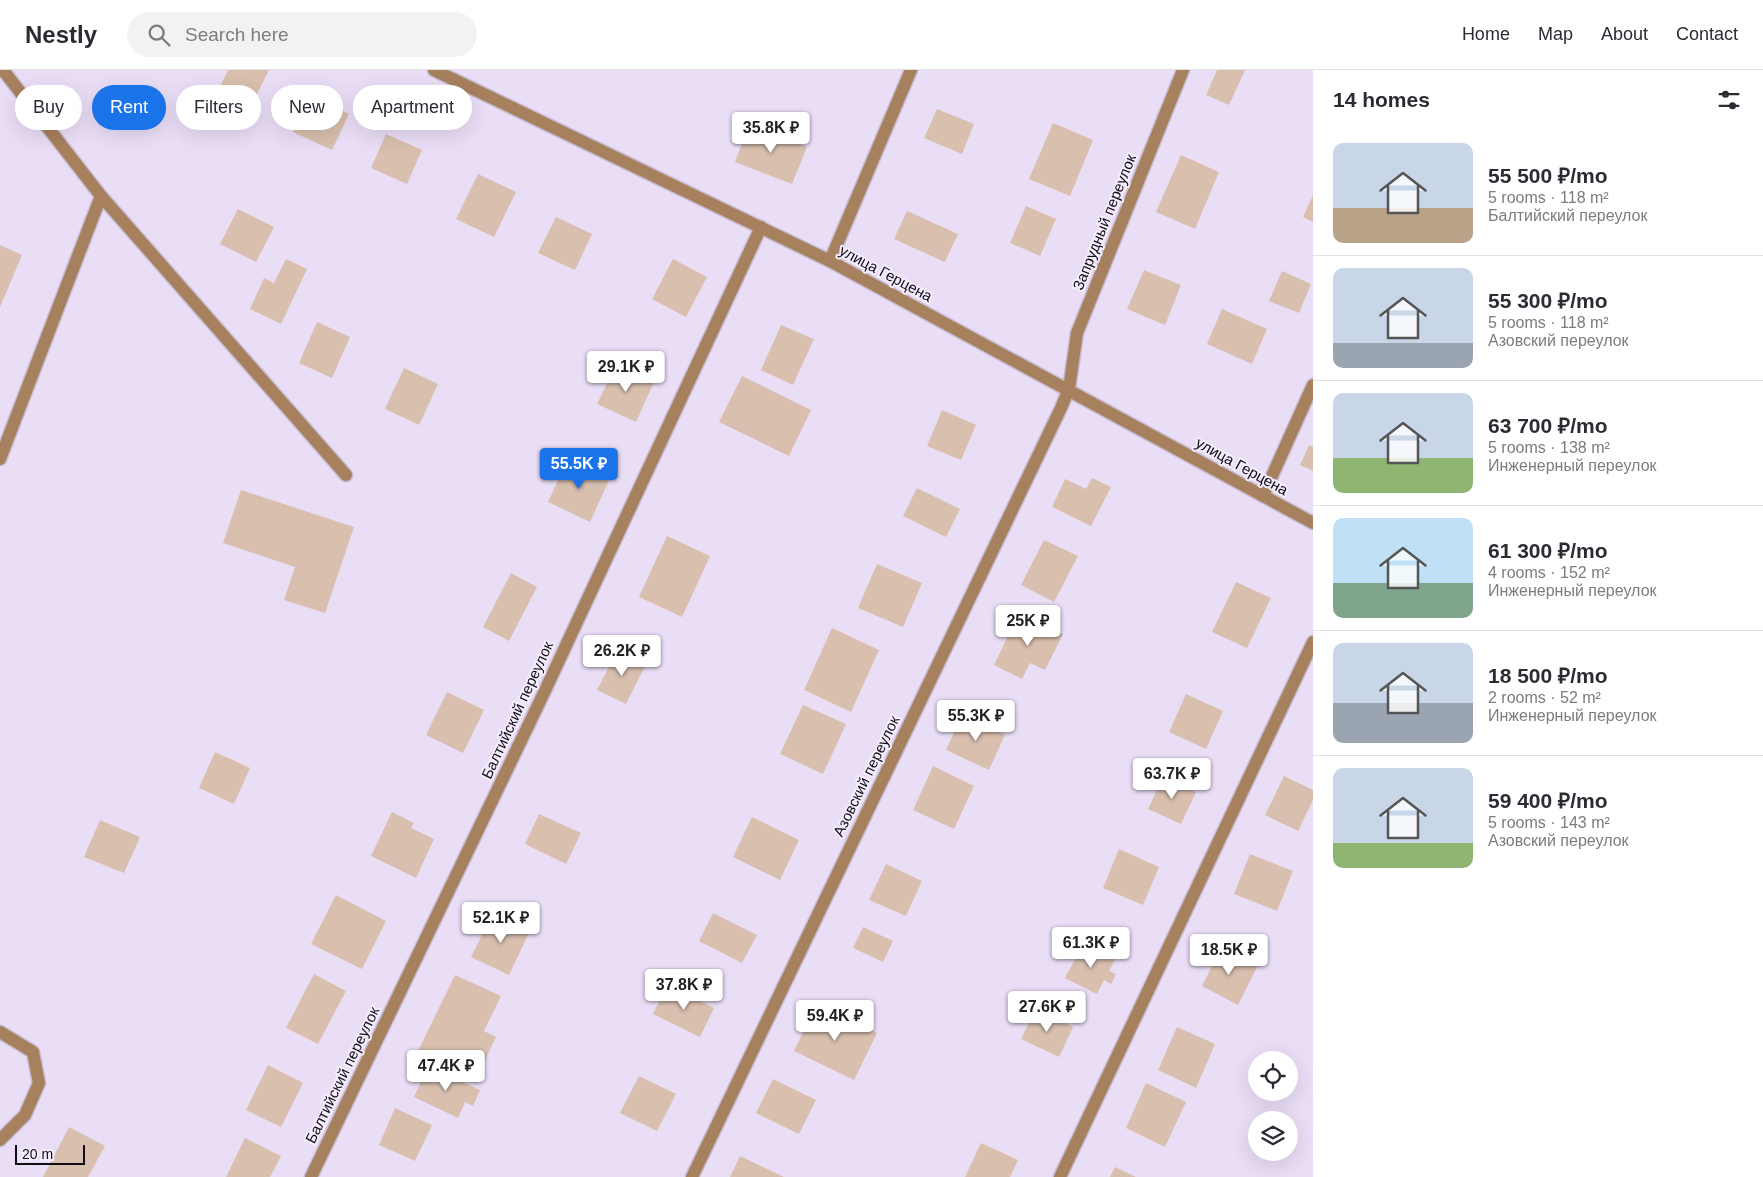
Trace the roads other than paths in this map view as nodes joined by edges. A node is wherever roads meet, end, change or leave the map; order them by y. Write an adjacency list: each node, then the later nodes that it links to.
1 (3, 70): 5 (street)
2 (434, 70): 6 (street, улица Герцена)
3 (912, 70): 7 (street)
4 (1183, 70): 9 (street, Запрудный переулок)
5 (101, 196): 10 (street); 11 (street)
6 (761, 227): 7 (street, улица Герцена); 17 (street, Балтийский переулок)
7 (830, 262): 9 (street, улица Герцена)
8 (1313, 385): 12 (street)
9 (1069, 389): 12 (street, улица Герцена); 18 (street, Азовский переулок)
10 (0, 459)
11 (346, 475)
12 (1263, 496): 13 (street, улица Герцена)
13 (1313, 523)
14 (1313, 642): 19 (street)
15 (0, 1032): 16 (street)
16 (0, 1140)
17 (310, 1177)
18 (692, 1177)
19 (1060, 1177)

